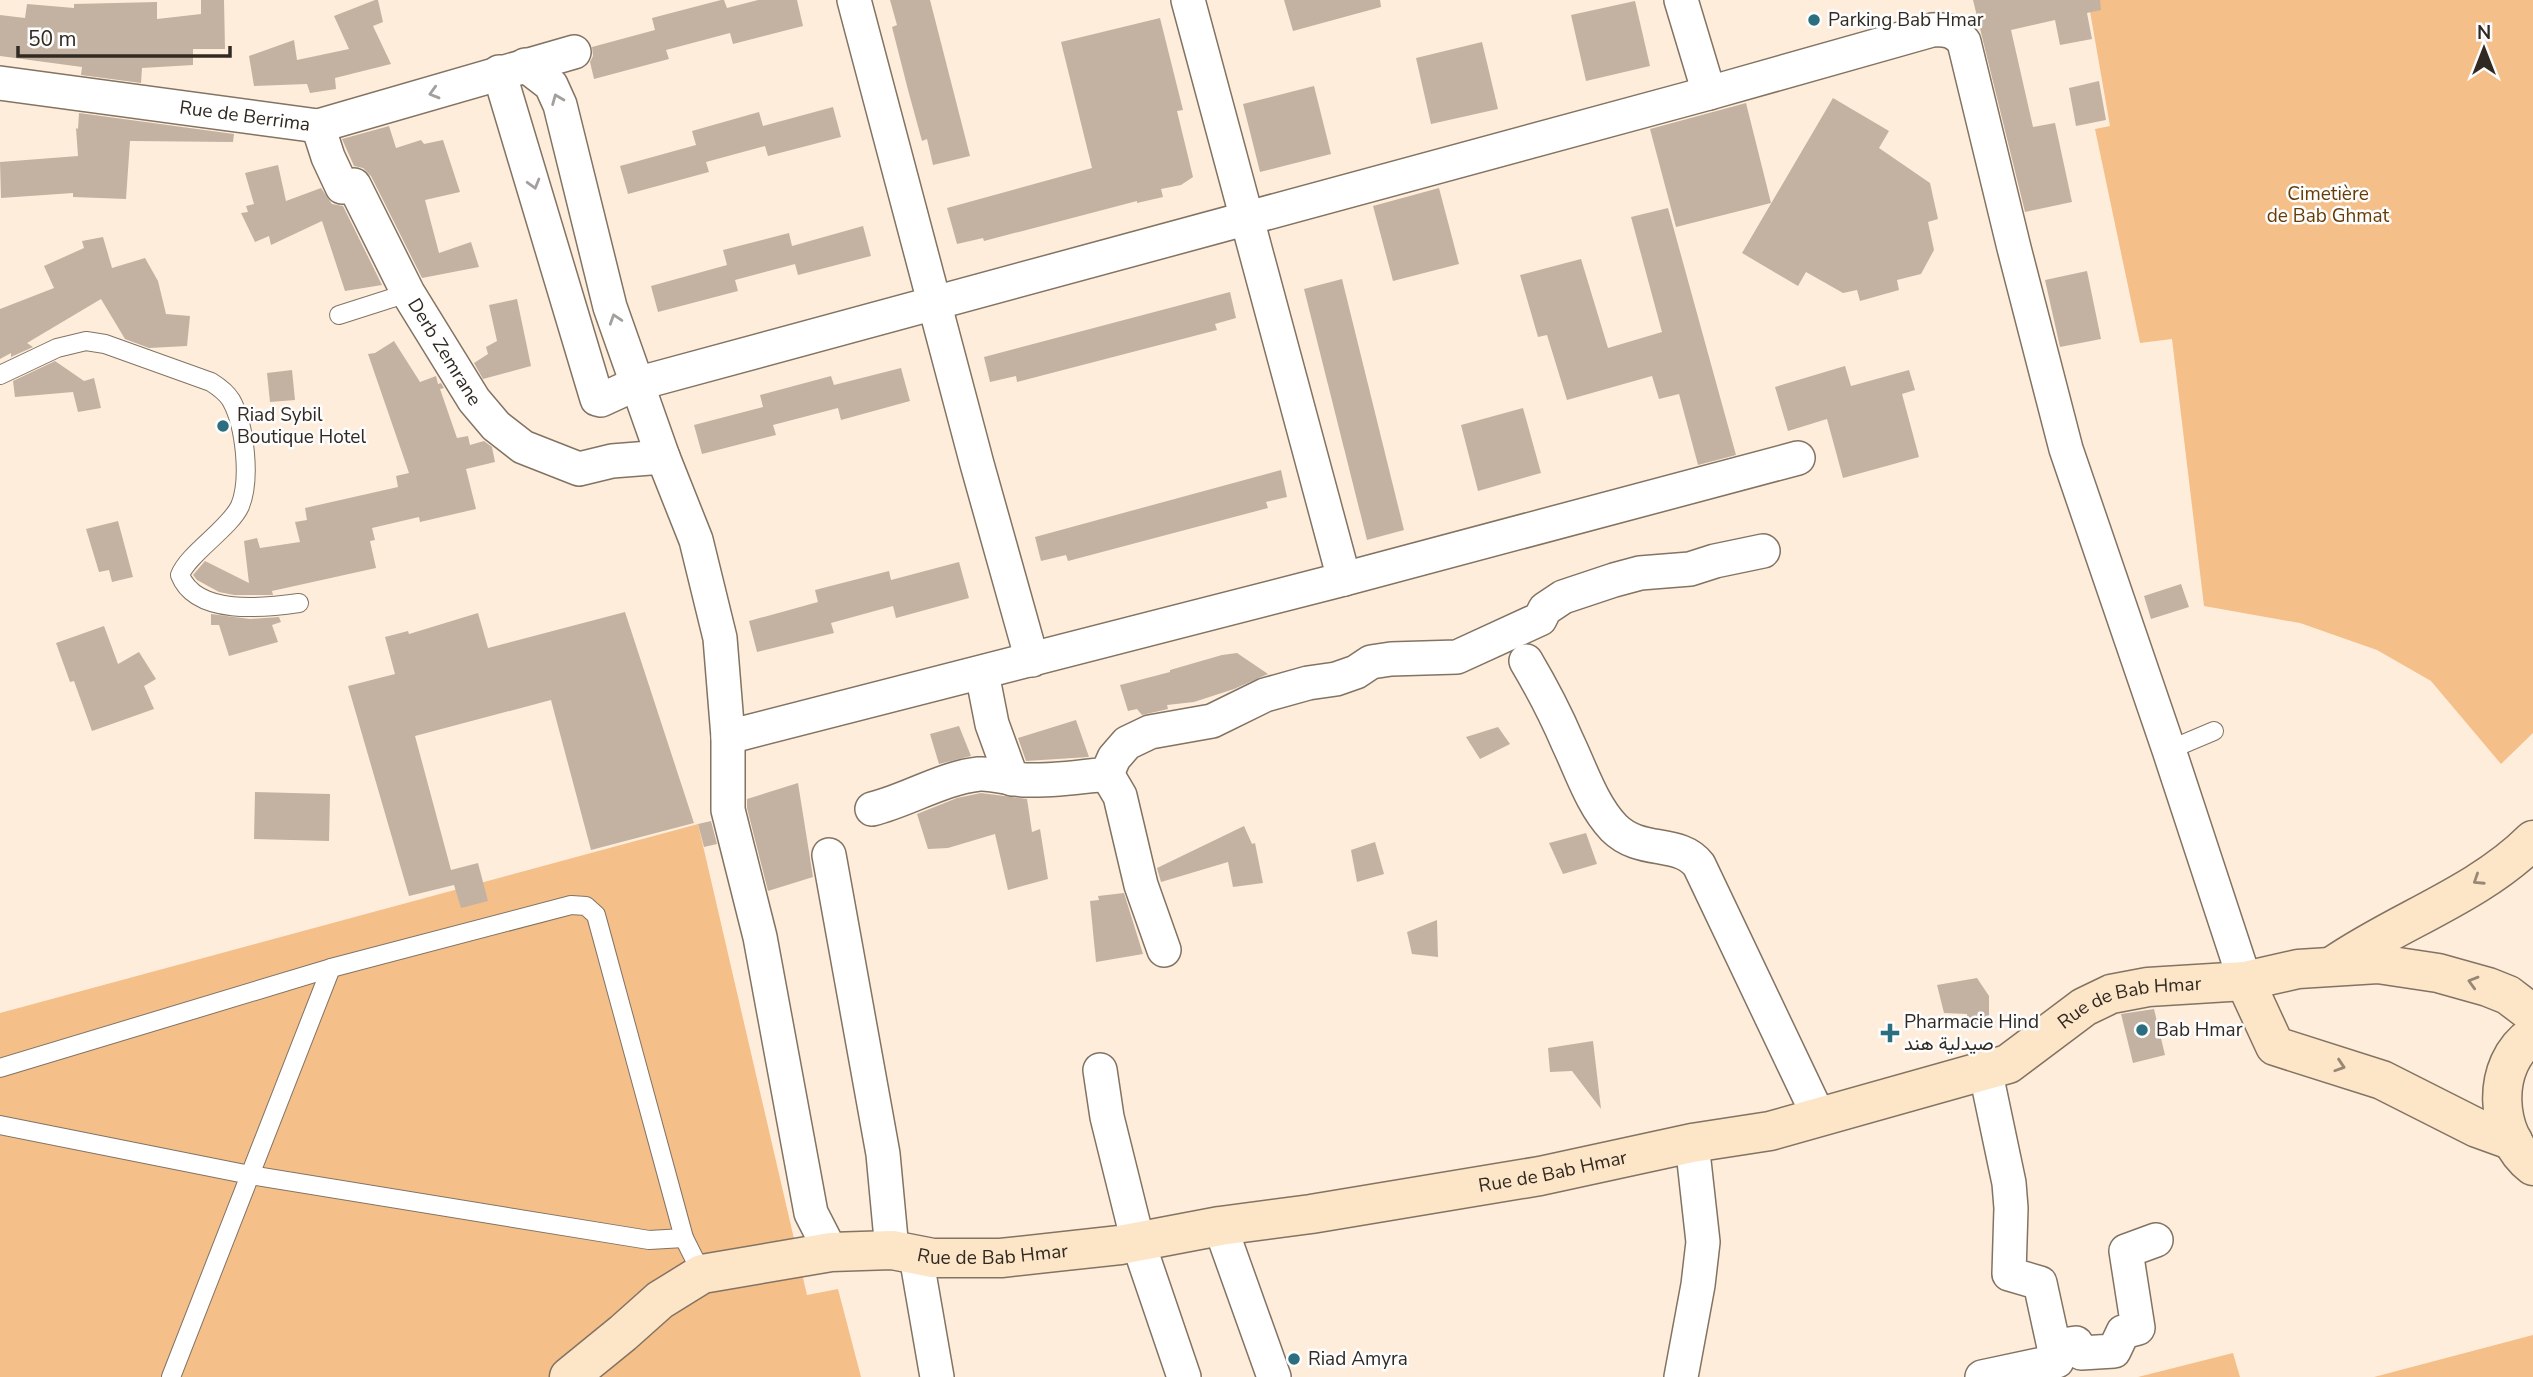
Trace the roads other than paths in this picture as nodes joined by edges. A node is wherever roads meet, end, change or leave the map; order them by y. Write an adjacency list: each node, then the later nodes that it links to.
1 (854, 0): 11 (street)
2 (1188, 0): 9 (street)
3 (1681, 0): 7 (street)
4 (573, 52): 5 (street, Rue de Berrima)
5 (512, 69): 8 (street, Rue de Berrima, one-way to 8); 14 (street, one-way to 5); 14 (street, one-way to 14)
6 (0, 83): 8 (street, Rue de Berrima)
7 (1709, 93): 9 (street); 25 (street)
8 (318, 127): 10 (street, Derb Zemrane)
9 (1246, 217): 11 (street); 18 (street)
10 (408, 293): 12 (lane); 15 (street, Derb Zemrane)
11 (935, 302): 14 (street); 20 (street)
12 (339, 315)
13 (0, 375): 19 (lane)
14 (636, 384): 15 (street)
15 (663, 457): 24 (street)
16 (1798, 458): 18 (street)
17 (1763, 551): 26 (street)
18 (1345, 579): 20 (street)
19 (299, 603)
20 (1032, 660): 22 (street)
21 (1526, 661): 40 (street)
22 (982, 673): 24 (street); 27 (street)
23 (2214, 731): 25 (lane)
24 (728, 737): 49 (street)
25 (2169, 750): 34 (street)
26 (1107, 774): 27 (street); 31 (street)
27 (1012, 779): 28 (street)
28 (872, 809)
29 (2533, 840): 32 (main road, one-way to 32)
30 (829, 855): 50 (street)
31 (1164, 950)
32 (2333, 965): 34 (main road, Rue de Bab Hmar); 35 (main road, Rue de Bab Hmar, one-way to 32)
33 (331, 968): 37 (lane); 44 (lane); 46 (lane)
34 (2245, 981): 38 (main road, Rue de Bab Hmar); 43 (main road, one-way to 43)
35 (2533, 1014)
36 (2533, 1035): 43 (main road)
37 (0, 1068)
38 (1985, 1069): 40 (main road, Rue de Bab Hmar); 52 (street)
39 (1100, 1070): 48 (street)
40 (1819, 1117): 42 (main road, Rue de Bab Hmar)
41 (0, 1125): 44 (lane)
42 (1692, 1143): 45 (main road, Rue de Bab Hmar); 58 (street)
43 (2523, 1154)
44 (250, 1175): 46 (lane); 53 (lane)
45 (1220, 1226): 48 (main road, Rue de Bab Hmar); 57 (street)
46 (684, 1238): 51 (lane)
47 (2156, 1240): 52 (street)
48 (1138, 1242): 50 (main road, Rue de Bab Hmar); 56 (street)
49 (831, 1252): 50 (main road, Rue de Bab Hmar); 51 (main road, Rue de Bab Hmar)
50 (904, 1253): 55 (street)
51 (702, 1274): 54 (main road, Rue de Bab Hmar)
52 (2054, 1346): 59 (street)
53 (172, 1377)
54 (569, 1377)
55 (937, 1377)
56 (1184, 1377)
57 (1274, 1377)
58 (1681, 1377)
59 (1982, 1377)

